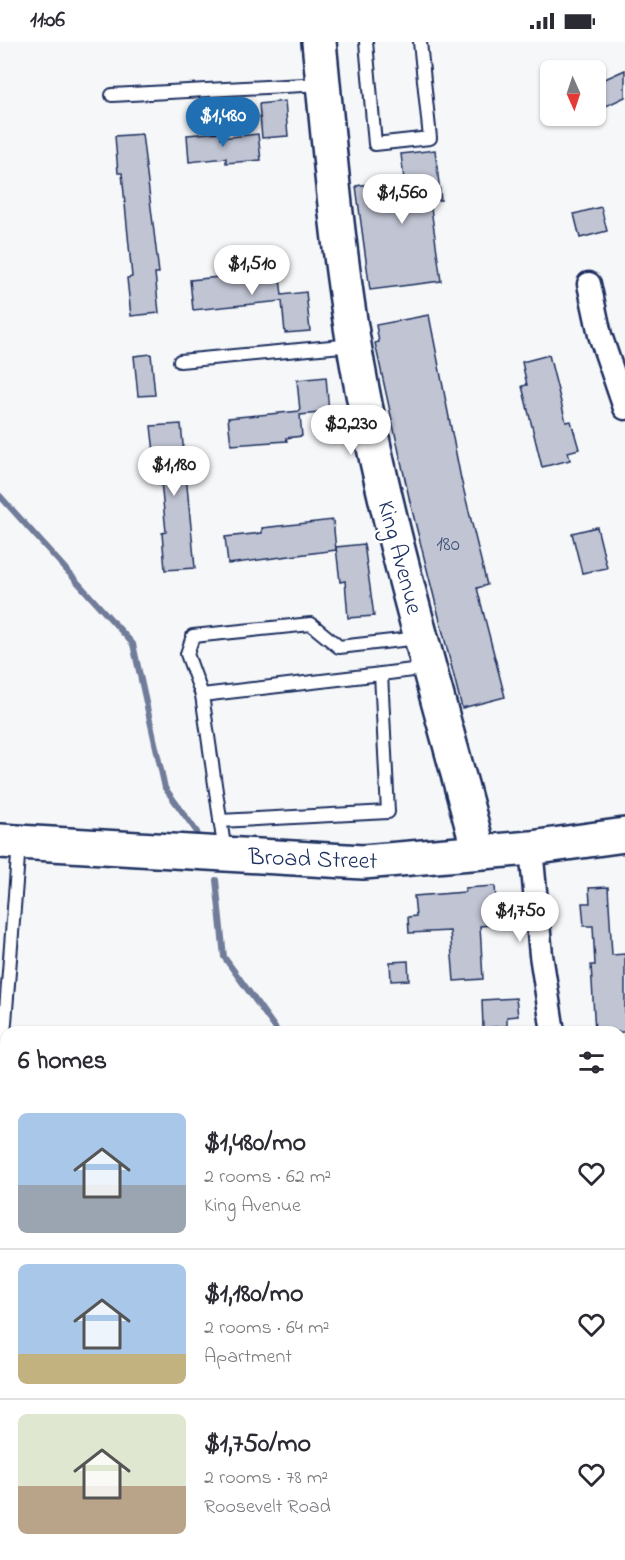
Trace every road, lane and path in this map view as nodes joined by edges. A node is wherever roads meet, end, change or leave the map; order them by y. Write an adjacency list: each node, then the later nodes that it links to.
1 (320, 42): 4 (street, King Avenue)
2 (366, 42): 3 (lane)
3 (420, 42)
4 (324, 84): 5 (lane); 7 (street, King Avenue)
5 (112, 96)
6 (589, 284): 9 (street)
7 (354, 345): 8 (lane); 10 (street, King Avenue)
8 (180, 361)
9 (625, 408)
10 (427, 653): 11 (lane); 12 (lane); 17 (street, King Avenue)
11 (381, 674): 12 (lane); 13 (lane)
12 (202, 695): 13 (lane)
13 (220, 821): 18 (lane)
14 (625, 835): 16 (street, Broad Street)
15 (10, 842): 18 (street, Broad Street); 19 (lane)
16 (531, 848): 17 (street, Broad Street); 20 (street)
17 (479, 852): 18 (street, Broad Street)
18 (225, 855)
19 (2, 1026)
20 (552, 1026)

